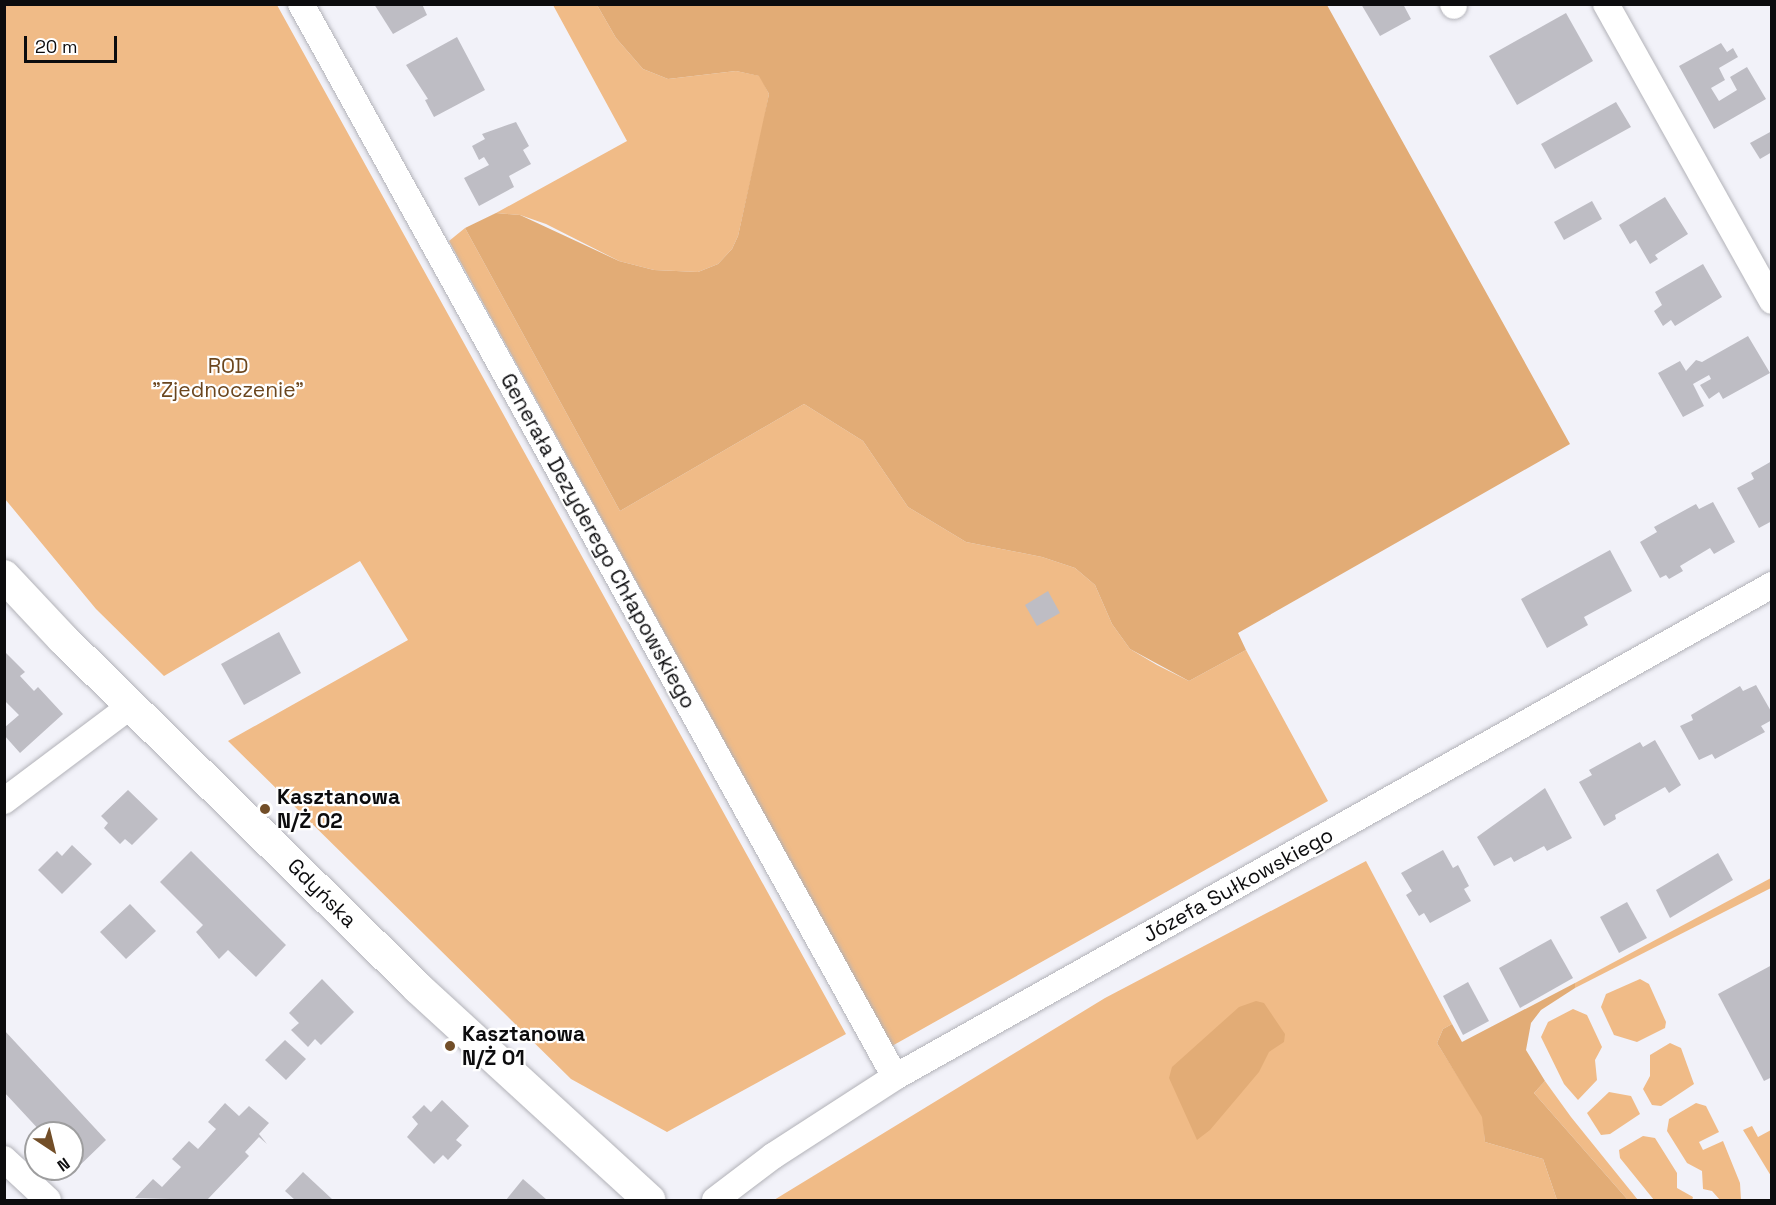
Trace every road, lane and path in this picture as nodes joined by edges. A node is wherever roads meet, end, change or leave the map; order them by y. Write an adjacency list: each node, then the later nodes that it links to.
1 (301, 4): 8 (street, Generała Dezyderego Chłapowskiego)
2 (1606, 4): 3 (street)
3 (1772, 301)
4 (4, 576): 6 (street, Gdyńska)
5 (1772, 585): 8 (street, Józefa Sułkowskiego)
6 (132, 705): 7 (street); 11 (street, Gdyńska)
7 (4, 801)
8 (895, 1077): 12 (street, Józefa Sułkowskiego)
9 (4, 1160): 10 (street)
10 (48, 1200)
11 (649, 1200)
12 (715, 1200)

